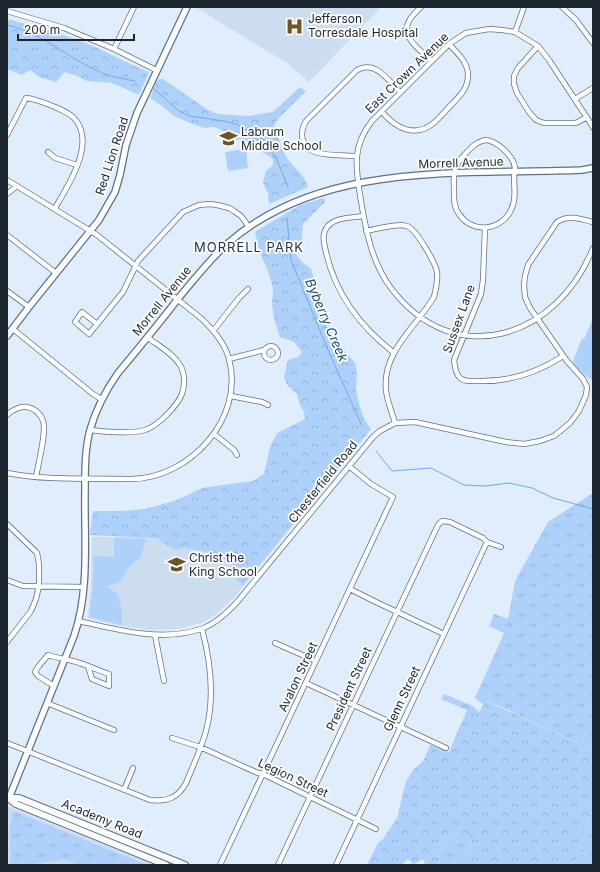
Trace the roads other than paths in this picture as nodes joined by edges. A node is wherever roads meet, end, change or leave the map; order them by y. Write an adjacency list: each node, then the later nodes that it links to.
1 (133, 7): 11 (street)
2 (187, 7): 13 (street, Red Lion Road)
3 (422, 7): 12 (street)
4 (524, 7): 7 (street)
5 (562, 7): 8 (street)
6 (7, 11): 11 (street)
7 (515, 32): 9 (street, East Crown Avenue); 10 (street, East Crown Avenue)
8 (593, 43)
9 (449, 44): 12 (street, East Crown Avenue); 17 (street)
10 (538, 46): 16 (street, East Crown Avenue); 18 (street)
11 (114, 49): 13 (street)
12 (432, 61): 15 (street, East Crown Avenue)
13 (156, 70): 38 (street, Red Lion Road)
14 (593, 88): 16 (street)
15 (400, 92): 17 (street, East Crown Avenue); 22 (street)
16 (575, 99): 18 (street, East Crown Avenue)
17 (382, 112): 22 (street, East Crown Avenue)
18 (587, 117): 19 (street, East Crown Avenue)
19 (593, 127)
20 (7, 135): 23 (street)
21 (48, 152): 23 (street)
22 (356, 156): 30 (street, East Crown Avenue)
23 (77, 165): 33 (street)
24 (593, 168): 25 (street, Morrell Avenue)
25 (582, 170): 26 (street, Morrell Avenue); 27 (street, Morrell Avenue)
26 (514, 172): 28 (street, Morrell Avenue); 28 (street); 37 (street)
27 (593, 172)
28 (453, 173): 30 (street, Morrell Avenue); 37 (street)
29 (7, 180): 31 (street)
30 (358, 184): 34 (street, East Crown Avenue); 36 (street, Morrell Avenue)
31 (17, 186): 32 (street); 33 (street)
32 (7, 194)
33 (55, 208): 38 (street)
34 (363, 216): 39 (street, East Crown Avenue); 57 (street)
35 (593, 222): 49 (street)
36 (249, 227): 42 (street); 46 (street, Morrell Avenue)
37 (486, 228): 53 (street, Sussex Lane)
38 (90, 231): 42 (street); 43 (street, Red Lion Road)
39 (366, 231): 48 (street, East Crown Avenue); 48 (street)
40 (7, 235): 43 (street)
41 (593, 248): 49 (street, East Crown Avenue)
42 (135, 266): 46 (street); 50 (street)
43 (56, 273): 47 (street, Red Lion Road)
44 (248, 289): 52 (street)
45 (7, 291): 47 (street)
46 (178, 300): 52 (street); 55 (street, Morrell Avenue)
47 (29, 307): 51 (street, Red Lion Road)
48 (420, 317): 53 (street, East Crown Avenue); 57 (street)
49 (538, 319): 53 (street, East Crown Avenue); 58 (street)
50 (97, 324): 50 (street)
51 (13, 329): 54 (street, Red Lion Road); 61 (street)
52 (214, 331): 59 (street)
53 (464, 335): 58 (street, Sussex Lane)
54 (7, 336)
55 (147, 337): 61 (street, Morrell Avenue); 65 (street)
56 (264, 350): 59 (street)
57 (393, 352): 64 (street)
58 (563, 356): 64 (street, Chesterfield Road)
59 (229, 359): 60 (street)
60 (231, 396): 62 (street); 66 (street)
61 (102, 399): 65 (street, Morrell Avenue)
62 (268, 405)
63 (7, 415): 70 (street)
64 (395, 423): 68 (street, Chesterfield Road)
65 (90, 430): 71 (street, Morrell Avenue)
66 (214, 434): 67 (street); 71 (street)
67 (238, 455)
68 (349, 466): 78 (street, Avalon Street); 81 (street, Chesterfield Road)
69 (7, 473): 70 (street)
70 (36, 477): 71 (street)
71 (85, 478): 77 (street, Morrell Avenue)
72 (7, 524): 76 (street)
73 (487, 542): 74 (street); 79 (street, President Street); 82 (street, Glenn Street)
74 (501, 547)
75 (7, 580): 76 (street)
76 (38, 586): 77 (street); 84 (street)
77 (84, 588): 80 (street, Morrell Avenue)
78 (350, 589): 79 (street); 87 (street, Avalon Street)
79 (397, 612): 82 (street); 93 (street, President Street)
80 (79, 621): 83 (street, Chesterfield Road); 86 (street, Morrell Avenue)
81 (202, 629): 83 (street, Chesterfield Road); 98 (street)
82 (444, 634): 94 (street, Glenn Street)
83 (155, 635): 89 (street)
84 (7, 642)
85 (275, 643): 87 (street)
86 (65, 659): 88 (street); 91 (street, Morrell Avenue); 91 (street)
87 (316, 661): 90 (street, Avalon Street)
88 (88, 666): 88 (street)
89 (164, 681)
90 (306, 683): 93 (street); 102 (street, Avalon Street)
91 (54, 686): 92 (street, Morrell Avenue)
92 (47, 703): 95 (street); 100 (street, Morrell Avenue)
93 (353, 705): 94 (street); 104 (street, President Street)
94 (400, 727): 99 (street); 106 (street, Glenn Street)
95 (114, 730)
96 (172, 738): 98 (street, Legion Street)
97 (7, 743): 100 (street)
98 (200, 747): 102 (street, Legion Street); 103 (street)
99 (446, 748)
100 (29, 752): 103 (street); 105 (street, Morrell Avenue)
101 (133, 768): 103 (street)
102 (263, 774): 104 (street, Legion Street); 110 (street, Avalon Street)
103 (124, 790)
104 (310, 797): 106 (street, Legion Street); 111 (street, President Street)
105 (8, 798): 108 (main road, Academy Road); 109 (main road, Academy Road)
106 (357, 819): 107 (street, Legion Street); 112 (street, Glenn Street)
107 (376, 829)
108 (166, 865)
109 (185, 865)
110 (220, 865)
111 (278, 865)
112 (336, 865)

